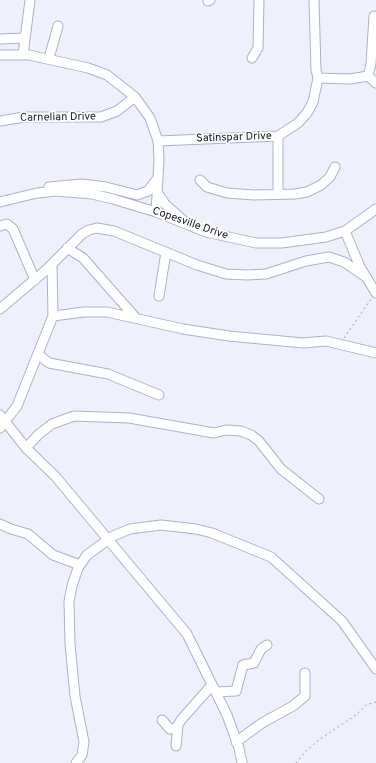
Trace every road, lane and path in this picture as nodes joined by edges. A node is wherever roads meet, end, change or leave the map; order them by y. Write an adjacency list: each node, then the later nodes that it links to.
1 (30, 0): 6 (street)
2 (259, 0): 11 (street)
3 (314, 0): 13 (street, Satinspar Drive)
4 (374, 16): 12 (street)
5 (58, 26): 10 (street)
6 (24, 38): 7 (street); 9 (street)
7 (0, 39)
8 (0, 55): 9 (street)
9 (23, 55): 10 (street)
10 (49, 58): 15 (street)
11 (252, 58)
12 (368, 76): 13 (street); 14 (street)
13 (318, 78): 17 (street, Satinspar Drive)
14 (376, 83)
15 (135, 97): 16 (street, Carnelian Drive); 18 (street)
16 (0, 121)
17 (278, 136): 18 (street, Satinspar Drive); 24 (street)
18 (158, 141): 20 (street)
19 (336, 167): 24 (street)
20 (158, 177): 22 (street); 23 (street)
21 (200, 180): 24 (street)
22 (157, 191): 27 (street); 29 (street)
23 (37, 193): 25 (street, Copesville Drive); 27 (street, Copesville Drive)
24 (278, 194)
25 (0, 202)
26 (376, 209): 30 (street, Copesville Drive)
27 (156, 212): 29 (street, Copesville Drive)
28 (0, 226): 35 (street)
29 (192, 227): 30 (street, Copesville Drive)
30 (345, 231): 34 (street)
31 (67, 248): 32 (street); 33 (street); 40 (street)
32 (166, 252): 34 (street); 37 (street)
33 (52, 264): 35 (street); 39 (street)
34 (366, 277): 36 (street)
35 (35, 280): 38 (street)
36 (376, 292): 41 (path)
37 (159, 296)
38 (0, 309)
39 (53, 316): 40 (street); 43 (street)
40 (135, 317): 41 (street)
41 (337, 344): 42 (street)
42 (376, 353)
43 (39, 355): 44 (street); 45 (street)
44 (159, 395)
45 (2, 422): 46 (street)
46 (26, 448): 47 (street); 49 (street)
47 (319, 499)
48 (0, 524): 50 (street)
49 (107, 539): 50 (street); 52 (street); 54 (street)
50 (80, 565): 60 (street)
51 (267, 645): 54 (street)
52 (376, 669)
53 (305, 673): 58 (street)
54 (214, 688): 57 (street); 58 (street)
55 (376, 702): 62 (path)
56 (162, 720): 57 (street)
57 (178, 725): 59 (street)
58 (236, 742): 61 (street)
59 (176, 746)
60 (76, 763)
61 (242, 763)
62 (296, 763)

